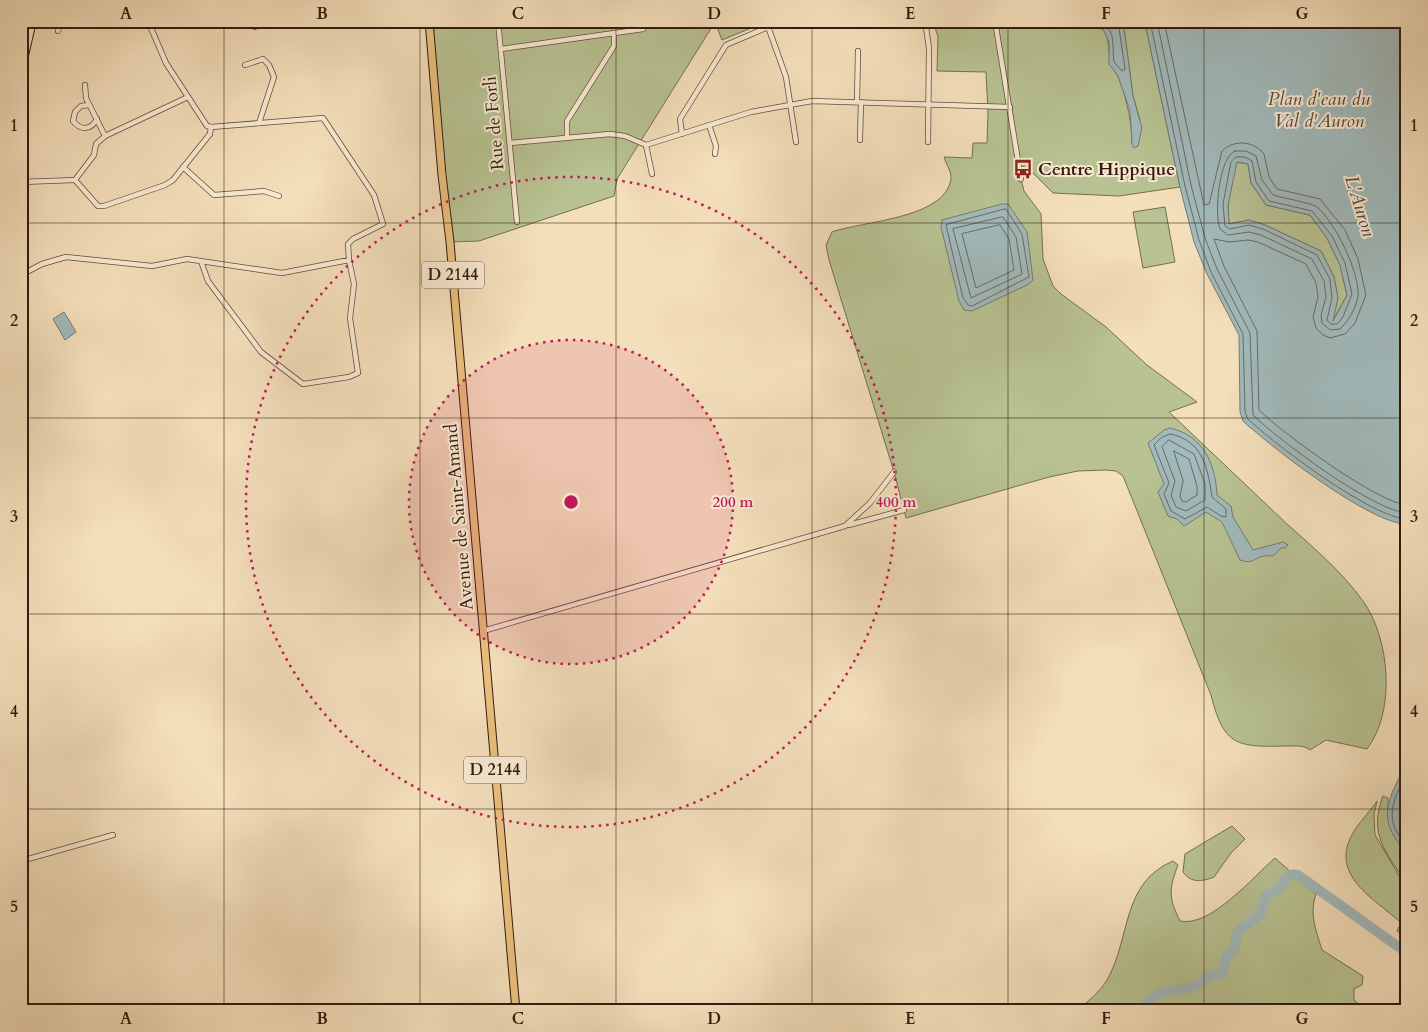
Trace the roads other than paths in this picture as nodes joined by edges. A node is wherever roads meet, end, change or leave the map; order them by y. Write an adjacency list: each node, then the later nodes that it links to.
1 (33, 21): 17 (main road)
2 (61, 21): 12 (street)
3 (148, 21): 19 (street)
4 (429, 21): 51 (main road, Avenue de Saint-Amand / D 2144)
5 (498, 21): 14 (street, Rue de Forli)
6 (766, 21): 10 (street)
7 (782, 21): 10 (street)
8 (924, 21): 21 (street)
9 (996, 21): 24 (street)
10 (768, 27): 23 (street); 29 (street)
11 (643, 29): 13 (street)
12 (58, 31)
13 (614, 33): 14 (street); 31 (street)
14 (501, 49): 35 (street, Rue de Forli)
15 (858, 51): 20 (street)
16 (245, 65): 26 (street)
17 (21, 72)
18 (84, 85): 22 (street)
19 (188, 96): 28 (street); 30 (street)
20 (859, 102): 21 (street); 23 (street); 32 (street)
21 (929, 104): 24 (street); 34 (street)
22 (89, 105): 25 (street); 25 (street)
23 (792, 106): 27 (street); 33 (street)
24 (1010, 106): 40 (street)
25 (97, 119): 30 (street)
26 (258, 123): 28 (street); 45 (street)
27 (709, 125): 29 (street); 37 (street)
28 (211, 127): 38 (street)
29 (682, 134): 36 (street)
30 (105, 136): 41 (street)
31 (567, 138): 35 (street); 36 (street)
32 (860, 140)
33 (796, 142)
34 (928, 142)
35 (510, 143): 44 (street, Rue de Forli)
36 (646, 145): 39 (street)
37 (715, 154)
38 (183, 167): 41 (street); 43 (street)
39 (652, 174)
40 (1021, 178)
41 (75, 180): 42 (street)
42 (21, 182)
43 (279, 196)
44 (517, 222)
45 (349, 260): 46 (street); 46 (street)
46 (201, 261): 47 (street)
47 (21, 275)
48 (894, 472): 50 (street)
49 (904, 510): 50 (street)
50 (845, 526): 51 (street)
51 (483, 630): 54 (main road, Avenue de Saint-Amand / D 2144)
52 (112, 835): 53 (street)
53 (21, 861)
54 (516, 1011)

